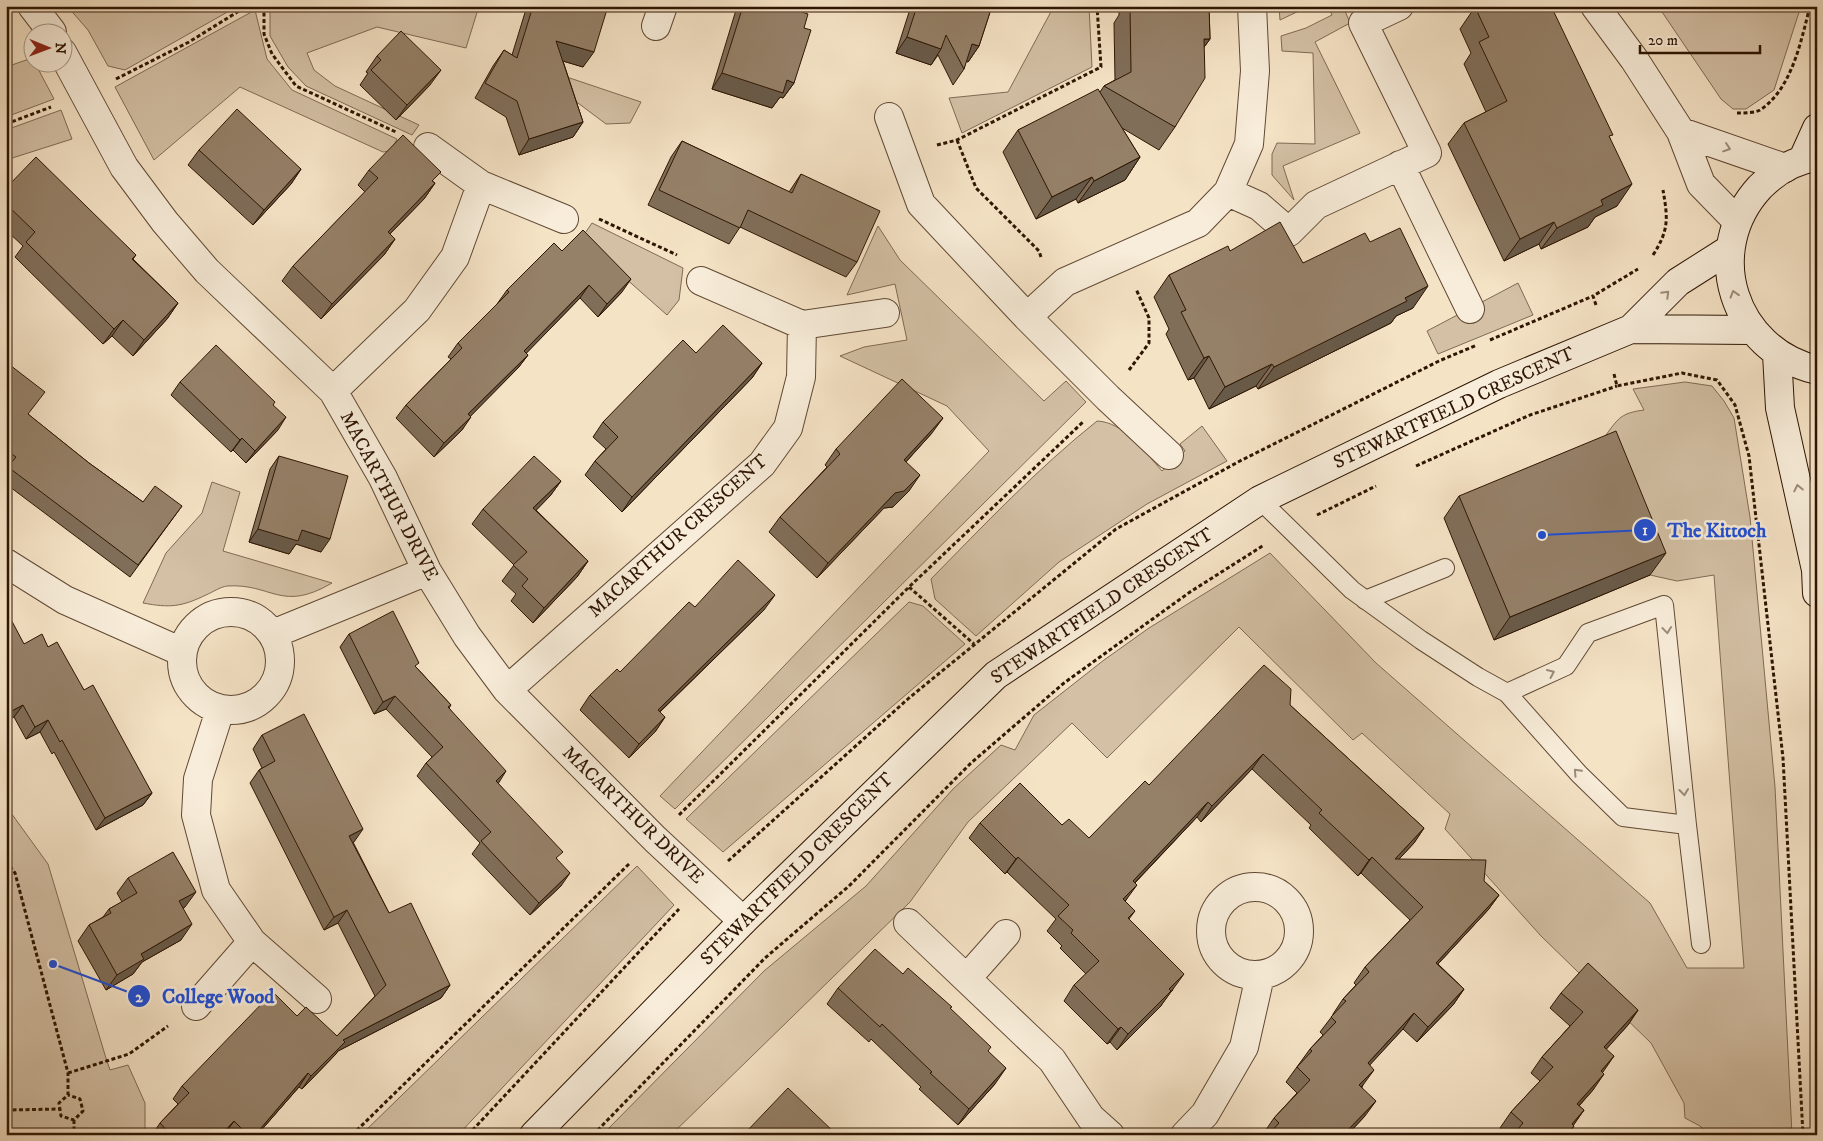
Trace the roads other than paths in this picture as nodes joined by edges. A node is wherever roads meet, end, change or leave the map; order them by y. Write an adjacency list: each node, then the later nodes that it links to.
1 (32, 6): 5 (street)
2 (1252, 6): 14 (street)
3 (1399, 6): 12 (street)
4 (1594, 6): 9 (street)
5 (44, 22)
6 (72, 70): 27 (street, MACARTHUR DRIVE)
7 (889, 116): 21 (street)
8 (1817, 128): 11 (street)
9 (1681, 132): 11 (street, one-way to 11); 16 (street)
10 (428, 147): 13 (street)
11 (1801, 161): 16 (street)
12 (1400, 166): 14 (street); 19 (street)
13 (481, 185): 15 (street); 27 (street)
14 (1228, 192): 21 (street)
15 (564, 219)
16 (1737, 221): 17 (street)
17 (1730, 249): 23 (street, one-way to 17); 24 (street, STEWARTFIELD CRESCENT, one-way to 17)
18 (700, 281): 22 (street)
19 (1470, 309)
20 (886, 313): 22 (street)
21 (1027, 317): 28 (street)
22 (802, 325): 37 (street, MACARTHUR CRESCENT)
23 (1752, 330): 24 (street, STEWARTFIELD CRESCENT); 25 (street)
24 (1619, 333): 29 (street, STEWARTFIELD CRESCENT)
25 (1777, 354): 26 (street); 33 (street, one-way to 25)
26 (1817, 370)
27 (333, 391): 32 (street, MACARTHUR DRIVE)
28 (1169, 456)
29 (1260, 500): 34 (lane); 41 (street, STEWARTFIELD CRESCENT)
30 (6, 563): 36 (street)
31 (1445, 568): 34 (lane)
32 (427, 571): 35 (street); 37 (street, MACARTHUR DRIVE)
33 (1816, 576)
34 (1365, 600): 38 (lane)
35 (273, 634): 36 (street); 39 (street)
36 (182, 652): 39 (street)
37 (507, 690): 41 (street, MACARTHUR DRIVE)
38 (1507, 693): 40 (lane, one-way to 38); 40 (lane, one-way to 40)
39 (220, 710): 44 (street)
40 (1687, 825): 45 (lane)
41 (743, 921): 50 (street, STEWARTFIELD CRESCENT)
42 (908, 923): 47 (street)
43 (1006, 934): 47 (street)
44 (252, 942): 48 (street); 49 (street)
45 (1701, 944)
46 (1260, 976): 52 (street)
47 (967, 978): 51 (street)
48 (317, 1000)
49 (196, 1006)
50 (534, 1135)
51 (1110, 1135)
52 (1185, 1135)

